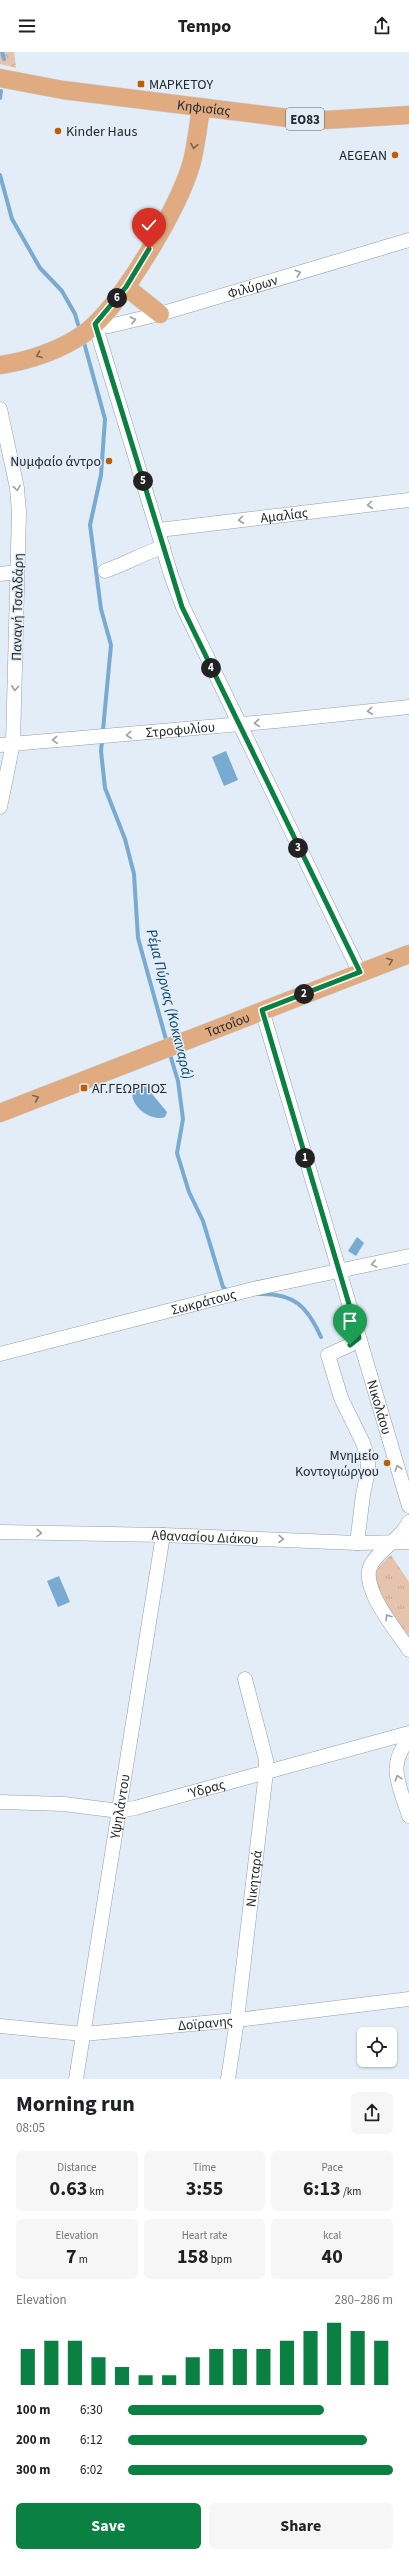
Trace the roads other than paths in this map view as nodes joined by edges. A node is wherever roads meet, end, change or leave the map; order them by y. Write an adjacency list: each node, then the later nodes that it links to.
1 (4, 79): 2 (main road, Κηφισίας / ΕΟ83)
2 (201, 108): 3 (main road, Κηφισίας / ΕΟ83); 5 (main road, one-way to 5)
3 (409, 115)
4 (409, 240): 6 (street, Φιλύρων, one-way to 4)
5 (126, 287): 6 (main road); 7 (main road)
6 (160, 314): 7 (street, Φιλύρων, one-way to 6)
7 (95, 324): 8 (main road, one-way to 8); 11 (street)
8 (0, 365)
9 (0, 409): 14 (street, Παναγή Τσαλδάρη, one-way to 14)
10 (409, 500): 11 (street, Αμαλίας, one-way to 11)
11 (158, 530): 12 (street)
12 (163, 547): 13 (street); 17 (street)
13 (105, 571)
14 (16, 572): 15 (street); 18 (street, Παναγή Τσαλδάρη, one-way to 18)
15 (0, 574)
16 (409, 707): 17 (street, Στροφυλίου, one-way to 17)
17 (238, 724): 18 (street, Στροφυλίου, one-way to 18); 21 (street)
18 (6, 744): 19 (street, Παναγή Τσαλδάρη)
19 (0, 807)
20 (409, 954): 21 (main road, Τατοΐου, one-way to 20)
21 (360, 972): 22 (main road, Τατοΐου)
22 (262, 1010): 23 (main road, Τατοΐου, one-way to 22); 25 (street, Νικολάου)
23 (0, 1113)
24 (409, 1256): 25 (street, Σωκράτους, one-way to 25)
25 (340, 1272): 26 (street, Νικολάου); 27 (street, Σωκράτους)
26 (359, 1338): 28 (street, Νικολάου, one-way to 26); 32 (street)
27 (0, 1354)
28 (409, 1506)
29 (409, 1522): 34 (street)
30 (0, 1532): 31 (street, Αθανασίου Διάκου, one-way to 31)
31 (163, 1534): 32 (street, Αθανασίου Διάκου, one-way to 32); 41 (street, Υψηλάντου)
32 (357, 1542): 34 (street, Αθανασίου Διάκου)
33 (409, 1542): 34 (street, Αθανασίου Διάκου)
34 (394, 1543): 35 (street, one-way to 34)
35 (409, 1650)
36 (245, 1679): 39 (street, Νικηταρά)
37 (409, 1733): 39 (street, Ύδρας)
38 (409, 1739): 42 (street, one-way to 38)
39 (266, 1772): 41 (street, Ύδρας); 44 (street, Νικηταρά)
40 (0, 1802): 41 (street, Ύδρας)
41 (119, 1811): 46 (street, Υψηλάντου)
42 (409, 1816)
43 (409, 1999): 44 (street, Δοϊρανης)
44 (238, 2020): 46 (street, Δοϊρανης); 48 (street, Νικηταρά)
45 (0, 2026): 46 (street, Δοϊρανης)
46 (83, 2034): 47 (street, Υψηλάντου)
47 (76, 2079)
48 (228, 2079)

